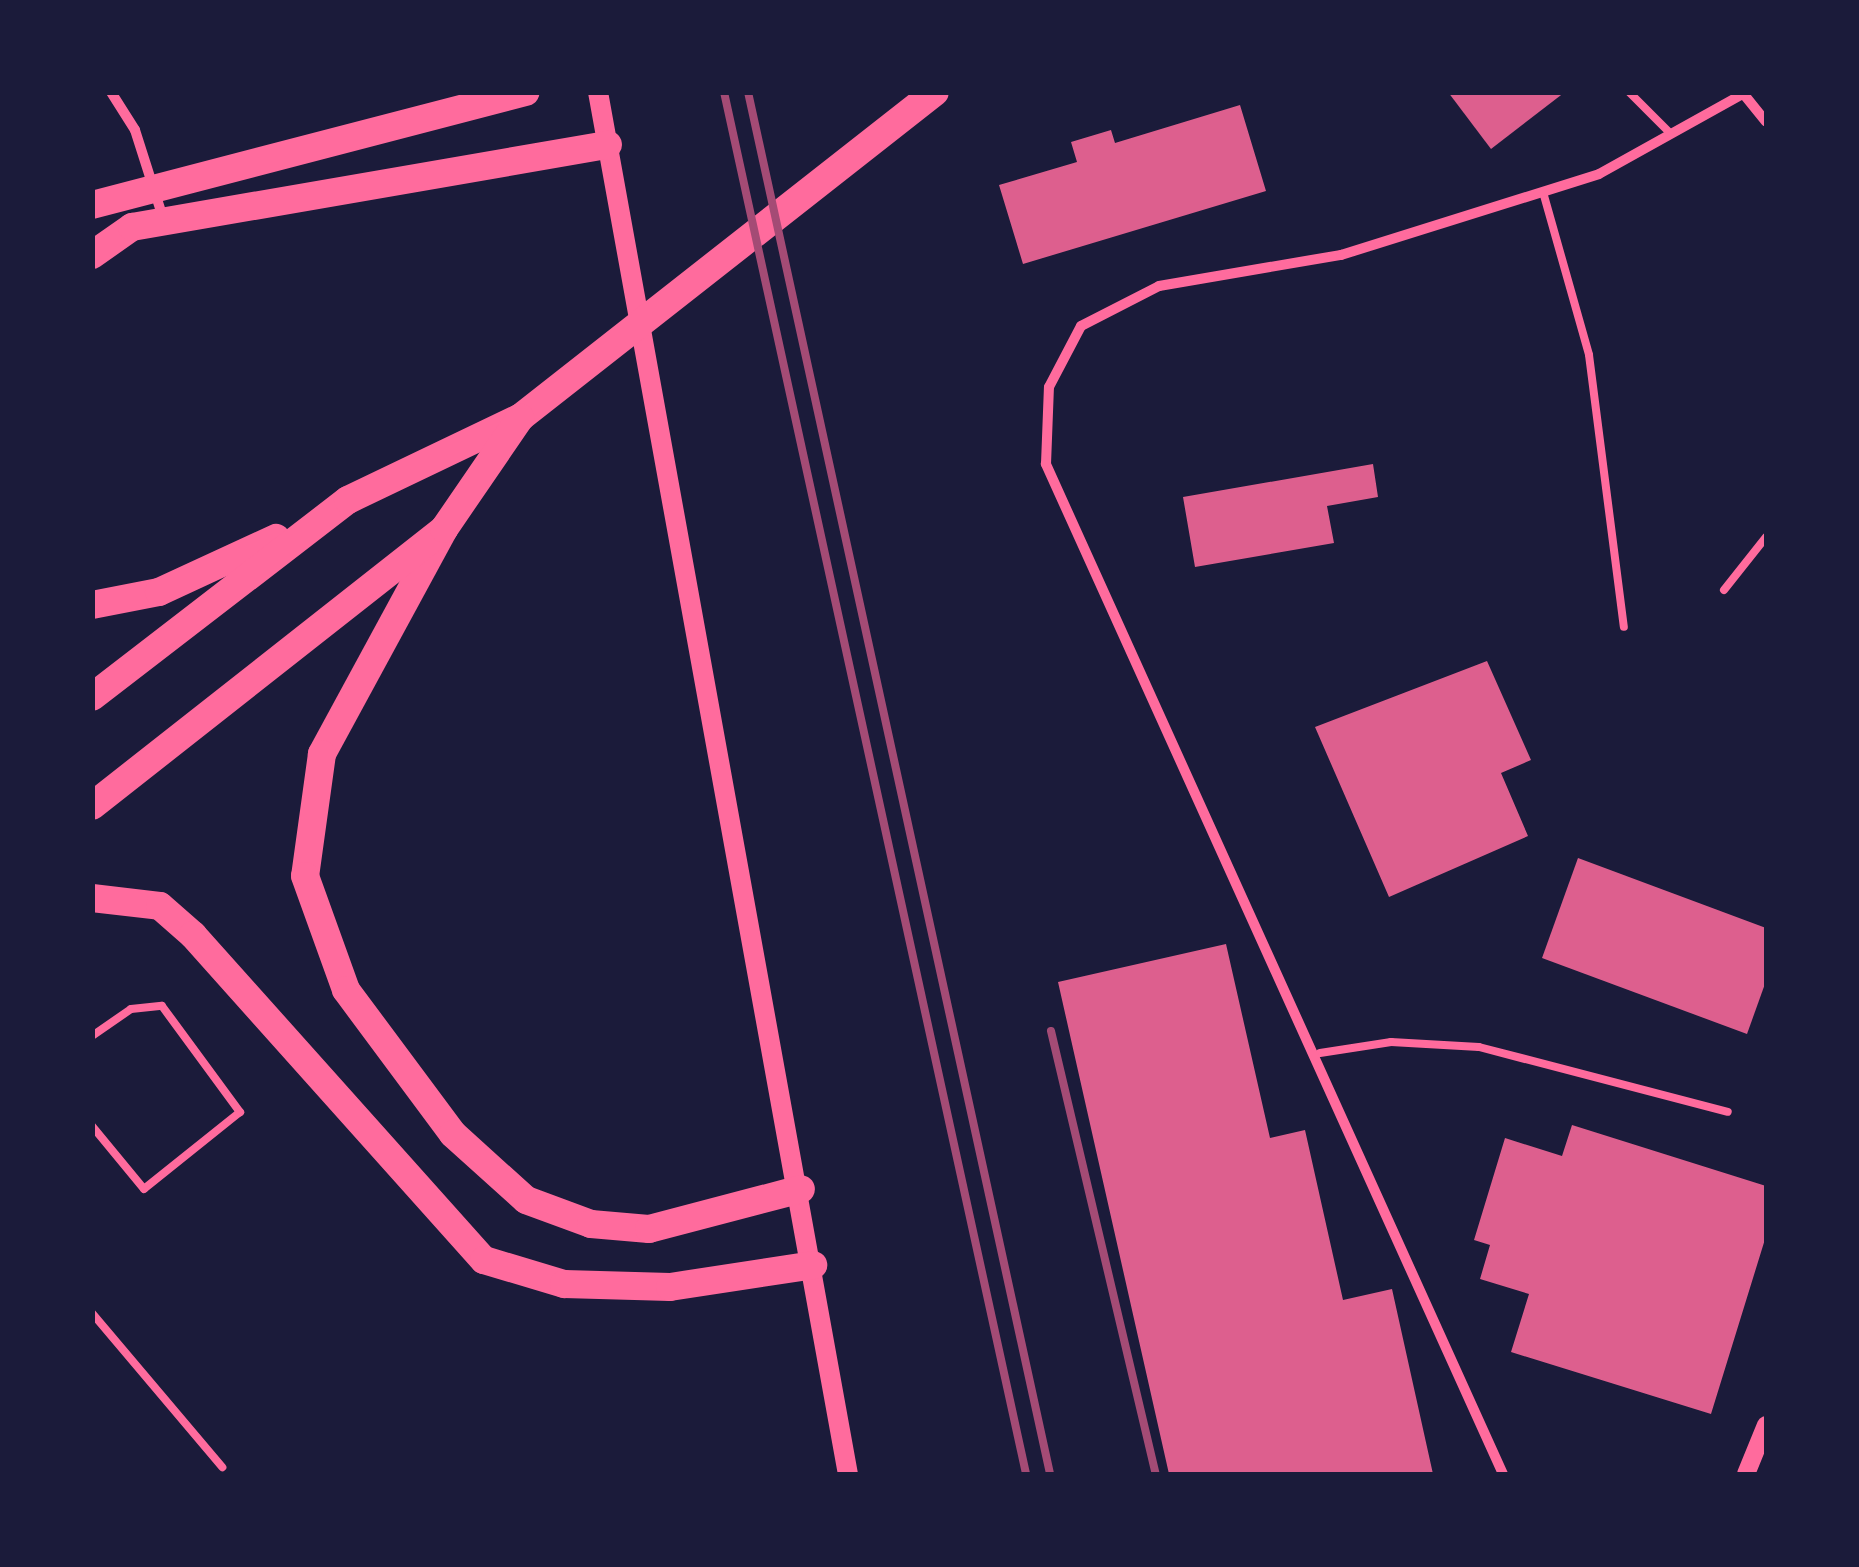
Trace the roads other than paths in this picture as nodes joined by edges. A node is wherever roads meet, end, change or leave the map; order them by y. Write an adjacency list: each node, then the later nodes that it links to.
1 (111, 92): 10 (street)
2 (526, 92): 10 (highway)
3 (598, 92): 9 (main road)
4 (935, 92): 15 (highway)
5 (1629, 92): 8 (lane)
6 (1743, 93): 7 (street); 8 (street)
7 (1766, 122)
8 (1671, 134): 11 (street)
9 (608, 145): 13 (highway); 29 (main road)
10 (156, 186): 12 (highway); 13 (street)
11 (1543, 192): 21 (lane); 26 (street)
12 (92, 205)
13 (164, 222): 14 (highway)
14 (92, 254)
15 (521, 417): 16 (highway); 17 (highway)
16 (348, 500): 20 (highway); 22 (highway)
17 (444, 530): 23 (highway); 29 (highway)
18 (1766, 538): 19 (lane)
19 (1724, 590)
20 (92, 605)
21 (1624, 627)
22 (92, 697)
23 (92, 806)
24 (92, 898): 30 (highway)
25 (92, 1036): 28 (lane)
26 (1320, 1053): 27 (lane); 35 (street)
27 (1728, 1112)
28 (92, 1126)
29 (801, 1189): 30 (main road)
30 (813, 1265): 34 (main road)
31 (92, 1313): 33 (lane)
32 (1766, 1426): 36 (street)
33 (222, 1467)
34 (848, 1474)
35 (1502, 1474)
36 (1746, 1474)

